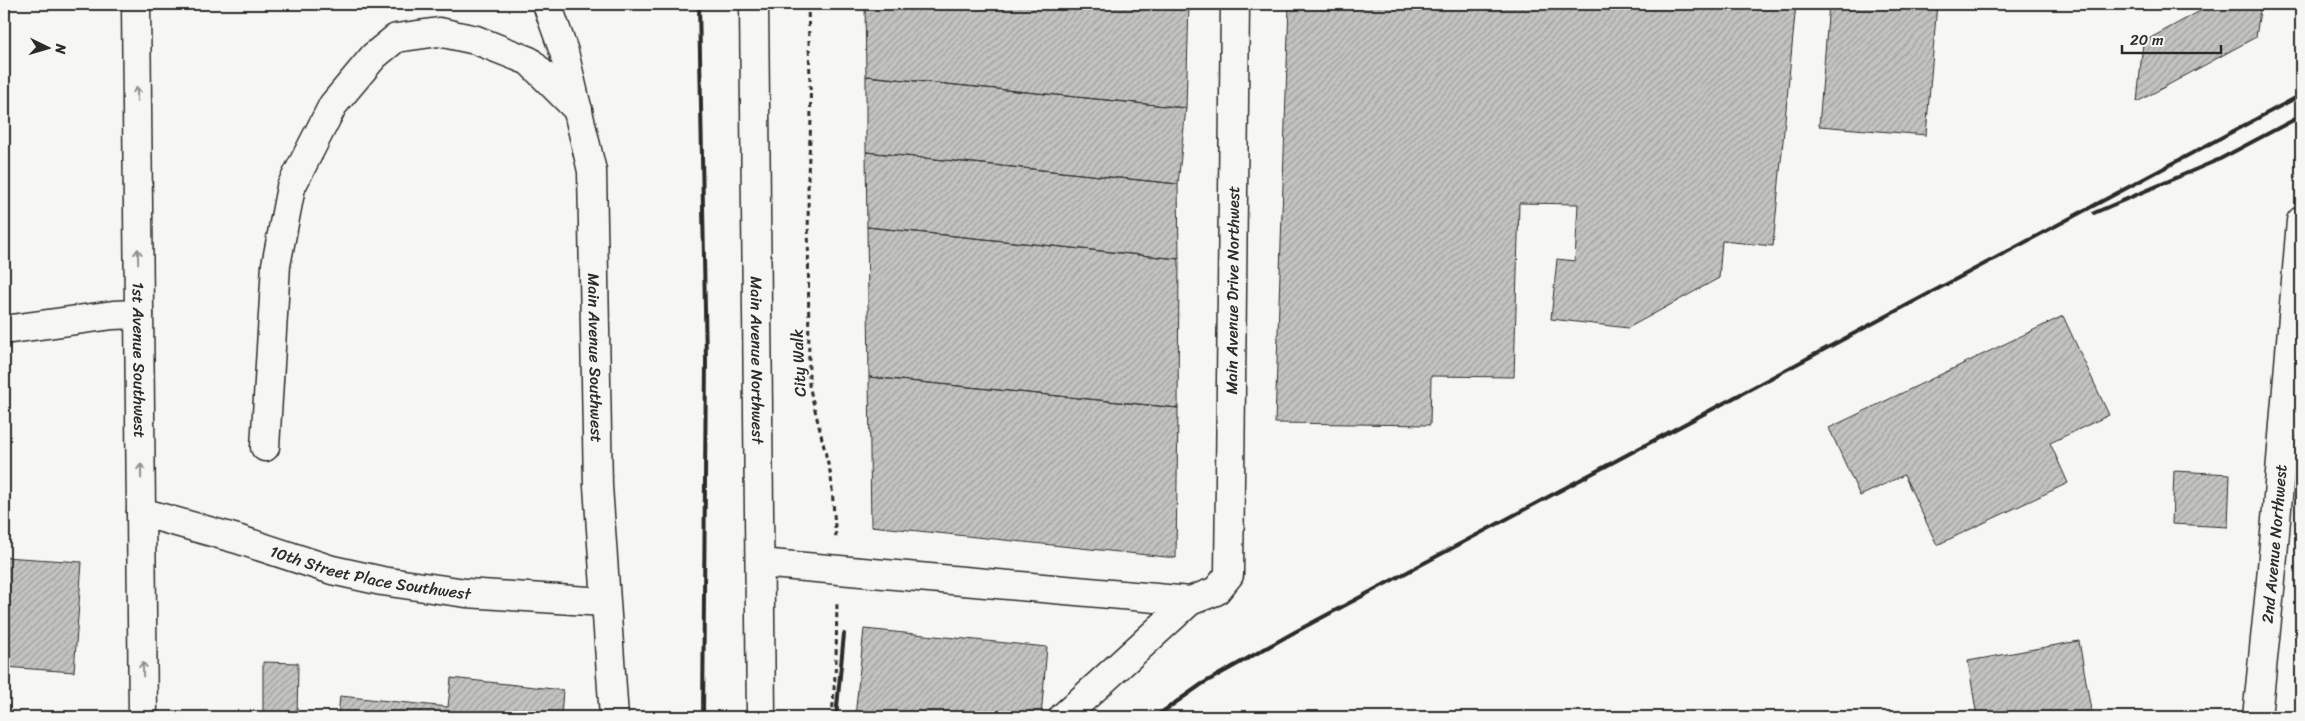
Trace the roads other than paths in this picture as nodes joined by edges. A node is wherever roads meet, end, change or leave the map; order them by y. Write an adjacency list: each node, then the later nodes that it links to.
1 (136, 4): 7 (street, 1st Avenue Southwest, one-way to 1)
2 (547, 4): 5 (street, Main Avenue Southwest)
3 (754, 4): 12 (street, Main Avenue Northwest)
4 (1235, 4): 13 (street, Main Avenue Drive Northwest)
5 (578, 110): 10 (street); 14 (street, Main Avenue Southwest)
6 (2301, 221): 9 (street, 2nd Avenue Northwest)
7 (139, 314): 8 (street); 11 (street, 1st Avenue Southwest, one-way to 7)
8 (4, 330)
9 (2293, 417): 19 (street, 2nd Avenue Northwest)
10 (265, 447)
11 (141, 512): 14 (street, 10th Street Place Southwest); 15 (street, 1st Avenue Southwest, one-way to 11)
12 (760, 564): 13 (street); 17 (street, Main Avenue Northwest)
13 (1190, 601): 18 (street)
14 (604, 602): 16 (street, Main Avenue Southwest)
15 (144, 717)
16 (614, 717)
17 (761, 717)
18 (1063, 717)
19 (2257, 717)

